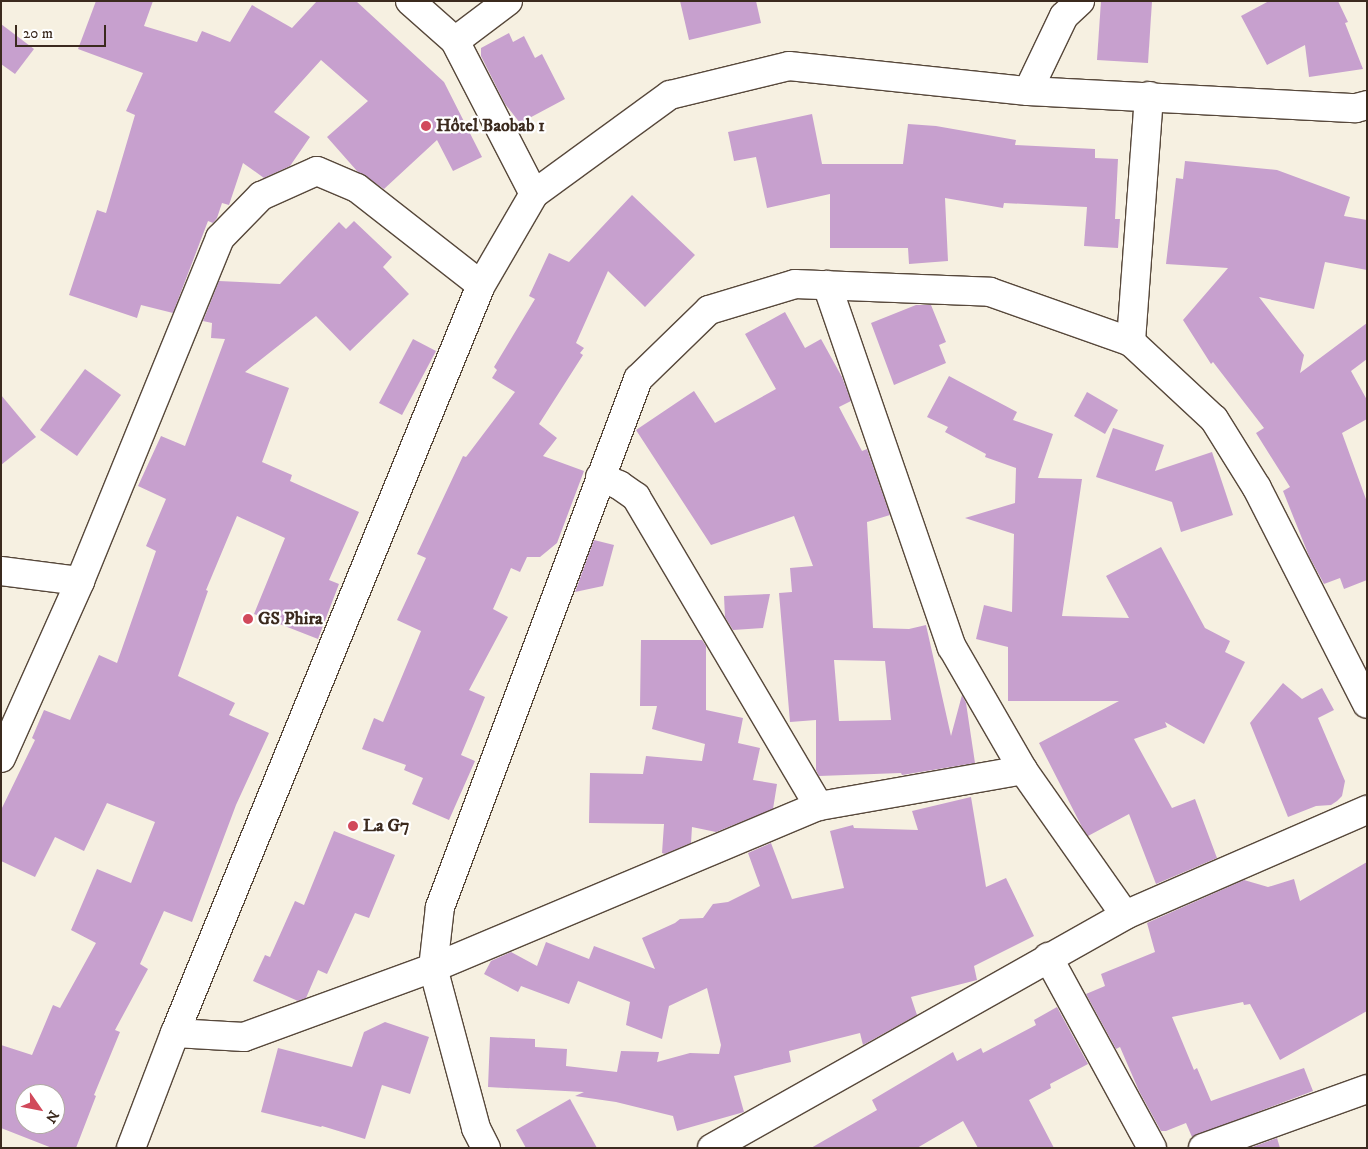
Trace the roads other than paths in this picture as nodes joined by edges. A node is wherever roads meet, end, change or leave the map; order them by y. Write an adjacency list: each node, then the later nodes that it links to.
1 (410, 1): 4 (street)
2 (508, 1): 4 (street)
3 (1080, 1): 5 (street)
4 (455, 41): 8 (street)
5 (1028, 91): 6 (street); 8 (street)
6 (1149, 96): 7 (street); 11 (street)
7 (1367, 106)
8 (534, 194): 9 (street)
9 (481, 285): 14 (street); 23 (street)
10 (827, 285): 11 (street); 12 (street); 17 (street)
11 (1131, 342): 15 (street)
12 (600, 477): 18 (street); 22 (street)
13 (1, 570): 14 (street)
14 (80, 581): 16 (street)
15 (1367, 704)
16 (1, 758)
17 (1023, 770): 18 (street); 20 (street)
18 (819, 806): 22 (street)
19 (1367, 810): 20 (street)
20 (1125, 915): 21 (street)
21 (1048, 957): 27 (street); 28 (street)
22 (433, 968): 23 (street); 26 (street)
23 (175, 1033): 25 (street)
24 (1367, 1089): 29 (street)
25 (131, 1148)
26 (486, 1148)
27 (712, 1148)
28 (1152, 1148)
29 (1203, 1148)

